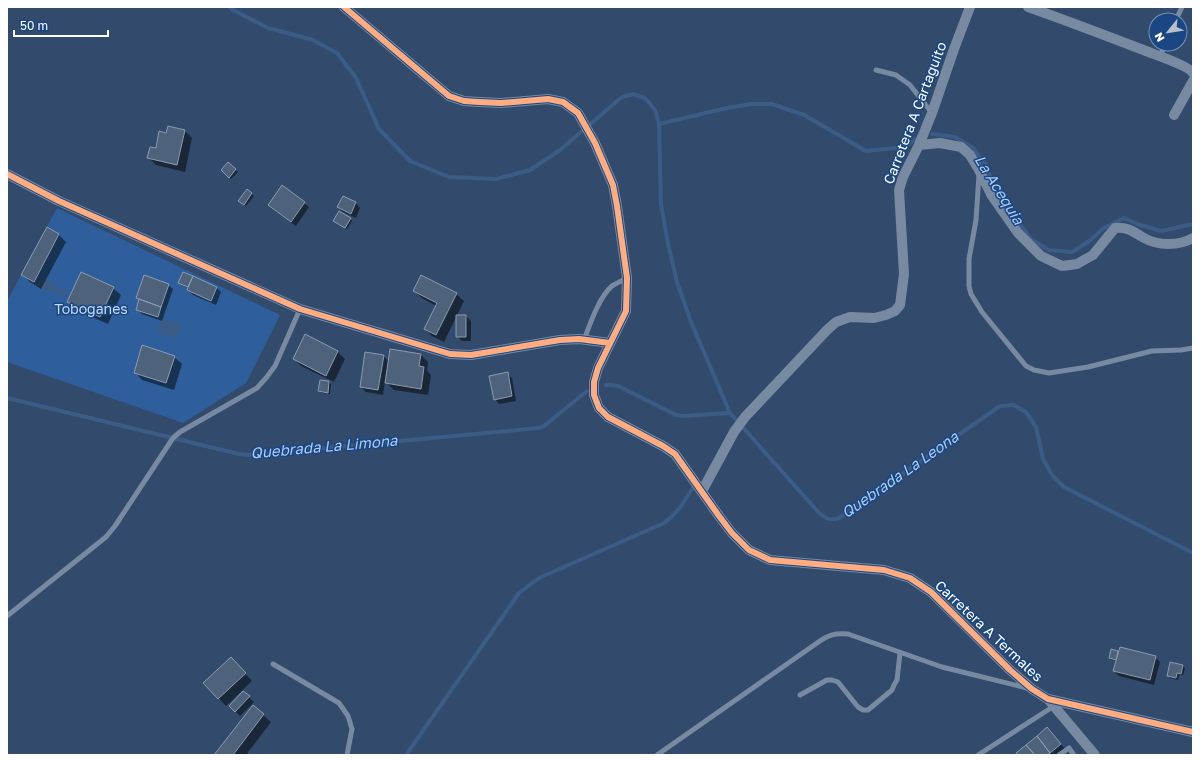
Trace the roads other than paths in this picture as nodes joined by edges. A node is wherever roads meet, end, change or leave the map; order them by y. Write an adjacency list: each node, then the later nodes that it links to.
1 (344, 7): 15 (street, Carretera A Termales)
2 (970, 7): 9 (street, Carretera A Cartaguito)
3 (1028, 7): 5 (street)
4 (1162, 52): 5 (lane)
5 (1160, 57): 7 (street)
6 (876, 70): 9 (lane)
7 (1193, 73)
8 (1193, 81): 10 (street)
9 (932, 113): 11 (street, Carretera A Cartaguito)
10 (1174, 115)
11 (920, 145): 12 (street); 20 (street, Carretera A Cartaguito)
12 (979, 170): 14 (street); 19 (lane)
13 (7, 174): 16 (street)
14 (1193, 238)
15 (628, 278): 17 (lane); 18 (street, Carretera A Termales)
16 (300, 309): 17 (street); 21 (lane)
17 (584, 340): 18 (street)
18 (610, 343): 20 (street, Carretera A Termales)
19 (1193, 348)
20 (702, 491): 24 (street, Carretera A Termales)
21 (7, 616)
22 (900, 652): 24 (lane); 25 (lane); 29 (lane)
23 (273, 664): 28 (lane)
24 (1032, 689): 26 (street, Carretera A Termales)
25 (800, 695)
26 (1051, 703): 27 (street, Carretera A Termales); 30 (lane); 33 (street)
27 (1193, 732)
28 (347, 755)
29 (657, 755)
30 (978, 755)
31 (1059, 755): 32 (lane)
32 (1074, 755)
33 (1095, 755)

